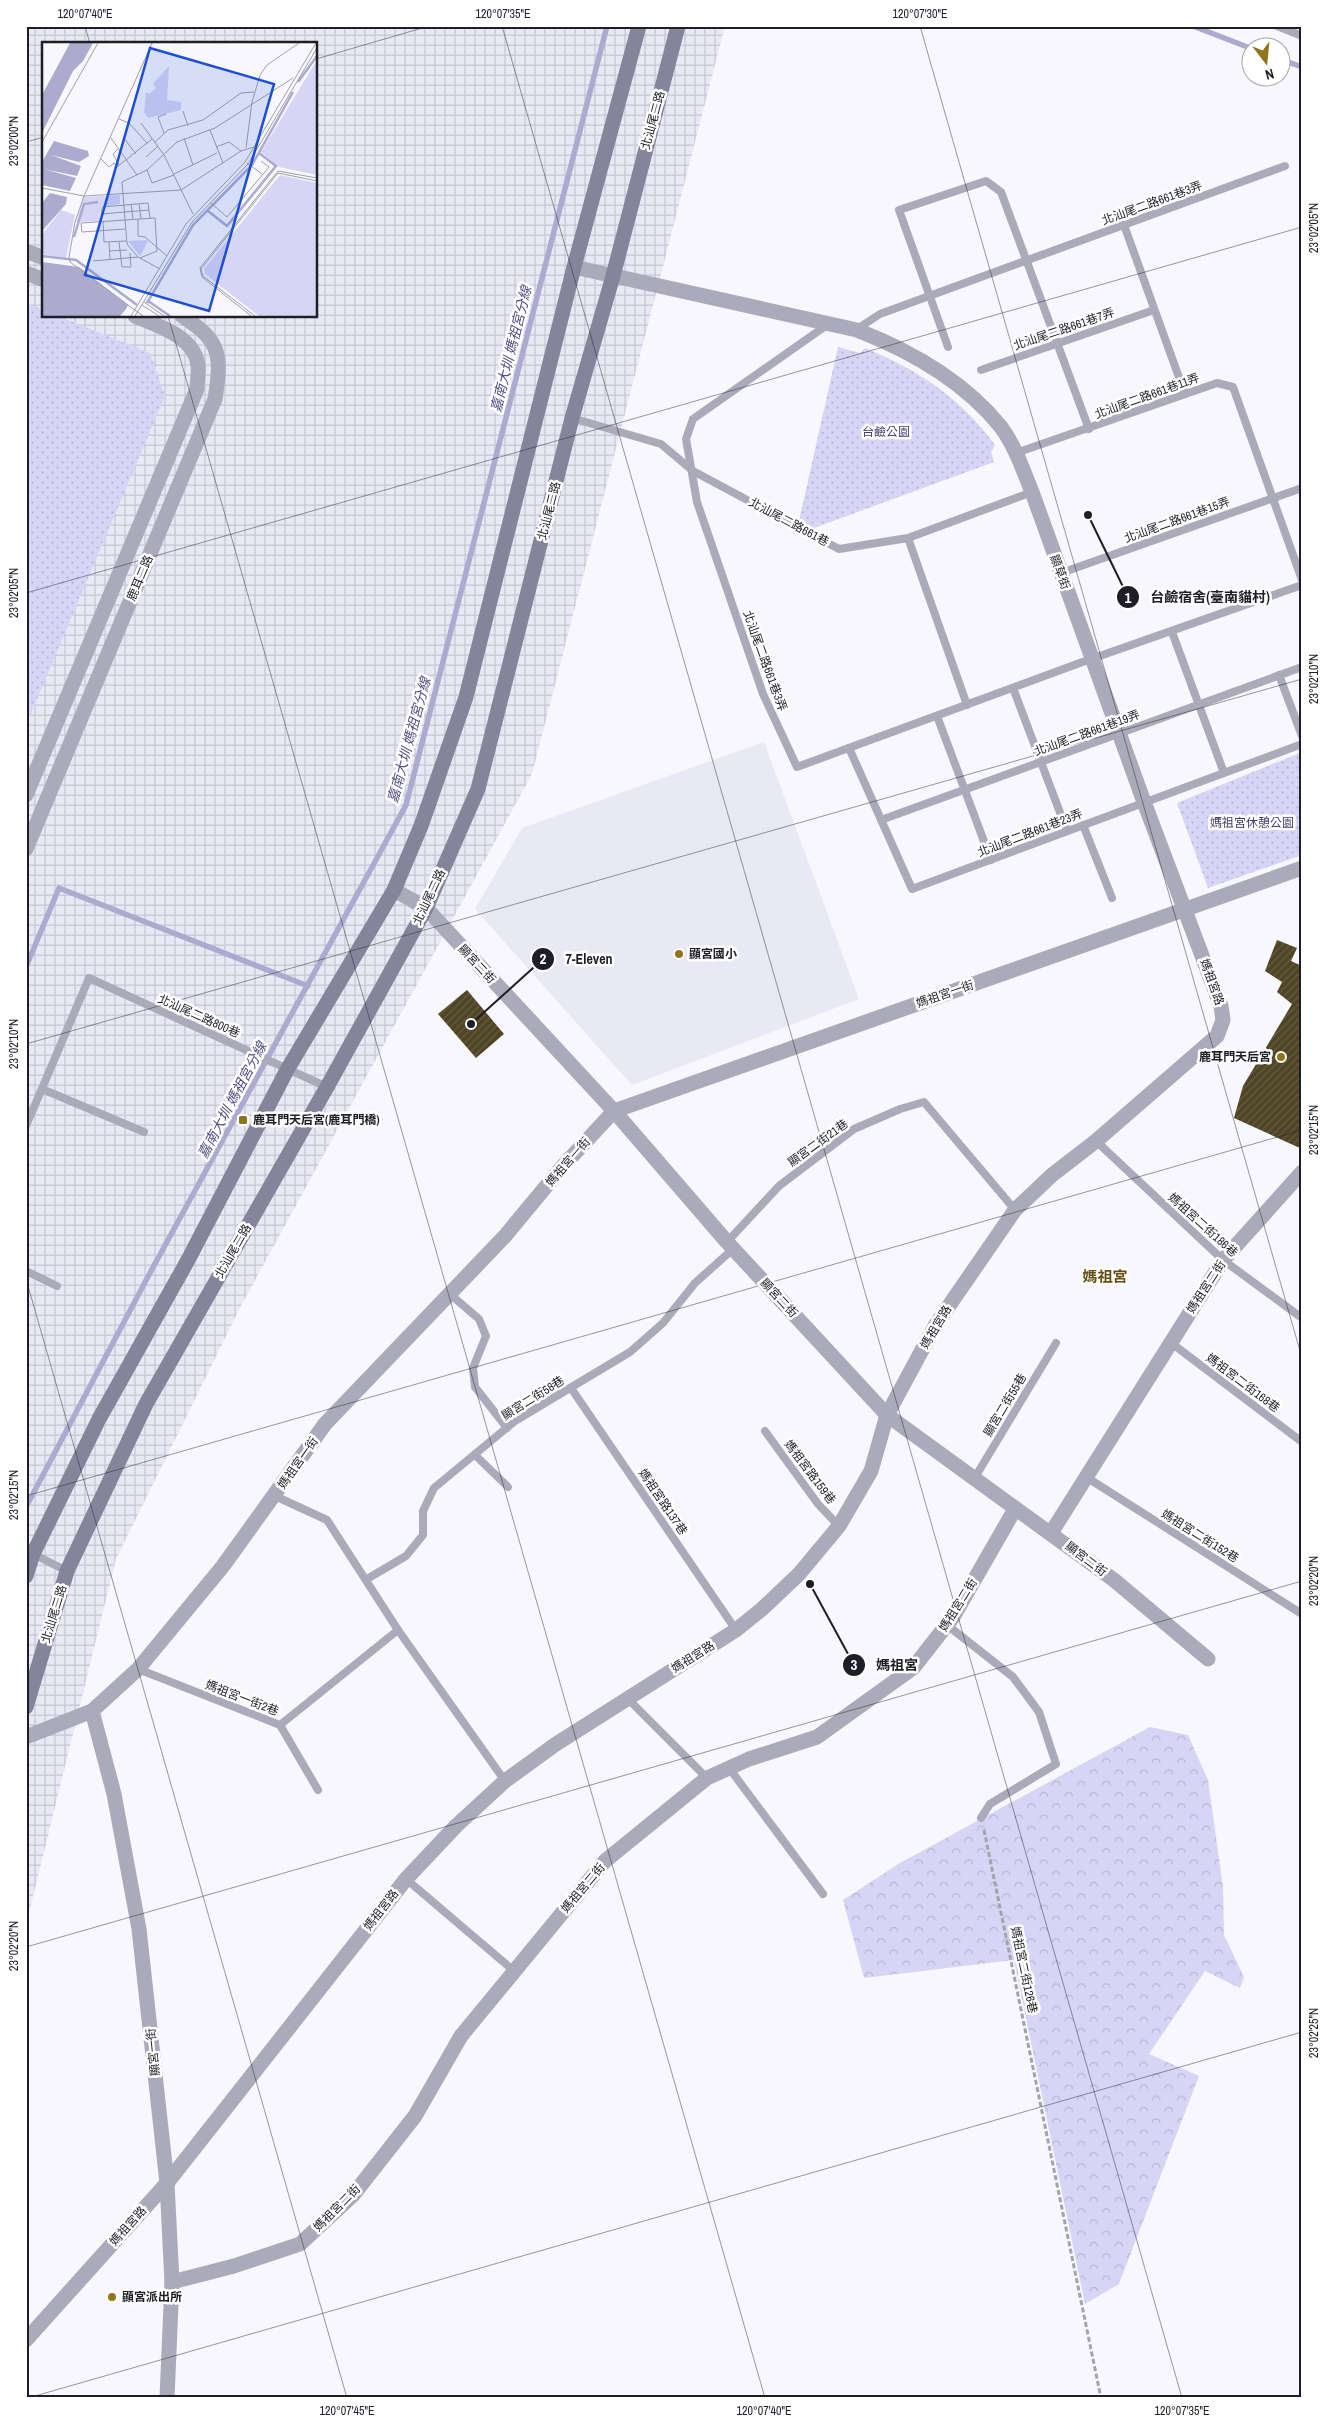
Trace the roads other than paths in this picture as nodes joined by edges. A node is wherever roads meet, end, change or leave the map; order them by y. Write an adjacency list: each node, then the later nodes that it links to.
1 (639, 26): 10 (street)
2 (678, 26): 12 (street, 北汕尾二路)
3 (1277, 26): 4 (lane)
4 (1302, 36)
5 (1285, 166): 6 (lane, 北汕尾二路661巷3弄)
6 (1124, 225): 9 (lane, 北汕尾二路661巷3弄); 15 (lane)
7 (26, 251): 8 (street)
8 (42, 257)
9 (1027, 260): 14 (lane, 北汕尾二路661巷3弄); 14 (lane); 20 (lane)
10 (574, 267): 12 (street); 58 (street)
11 (26, 273): 13 (street)
12 (613, 276): 18 (street); 24 (street, 北汕尾二路)
13 (42, 279)
14 (930, 296): 19 (lane, 北汕尾二路661巷3弄); 21 (lane)
15 (1154, 310): 20 (lane, 北汕尾二路661巷7弄); 23 (lane)
16 (140, 318): 50 (street, 鹿耳二路)
17 (185, 318): 55 (street, 鹿耳二路)
18 (830, 323): 19 (street, 顯草街); 27 (lane, 北汕尾二路661巷3弄)
19 (857, 330): 26 (street, 顯草街)
20 (1058, 344): 22 (lane, 北汕尾二路661巷7弄); 25 (lane)
21 (948, 347)
22 (981, 370)
23 (1185, 394): 25 (lane, 北汕尾二路661巷11弄); 30 (lane, 北汕尾二路661巷11弄)
24 (572, 418): 27 (lane, 北汕尾二路661巷); 60 (street, 北汕尾二路)
25 (1089, 429): 26 (lane, 北汕尾二路661巷11弄)
26 (1016, 453): 29 (street, 顯草街)
27 (693, 471): 31 (lane, 北汕尾二路661巷); 46 (lane, 北汕尾二路661巷3弄)
28 (1302, 488): 30 (lane, 北汕尾二路661巷15弄)
29 (1032, 492): 31 (lane, 北汕尾二路661巷); 32 (street, 顯草街)
30 (1272, 499): 32 (lane, 北汕尾二路661巷15弄); 33 (lane, 北汕尾二路661巷11弄)
31 (908, 538): 41 (lane)
32 (1061, 574): 36 (street, 顯草街)
33 (1302, 580)
34 (1302, 585): 35 (lane)
35 (1172, 632): 36 (lane); 40 (lane)
36 (1092, 659): 39 (lane, 北汕尾二路661巷3弄); 43 (street, 顯草街)
37 (1302, 667): 38 (lane, 北汕尾二路661巷19弄)
38 (1279, 675): 40 (lane, 北汕尾二路661巷19弄); 44 (lane)
39 (1013, 688): 41 (lane, 北汕尾二路661巷3弄); 47 (lane)
40 (1199, 704): 43 (lane, 北汕尾二路661巷19弄); 48 (lane)
41 (966, 705): 42 (lane, 北汕尾二路661巷3弄)
42 (937, 716): 46 (lane, 北汕尾二路661巷3弄); 49 (lane)
43 (1119, 732): 47 (lane, 北汕尾二路661巷19弄); 51 (street, 顯草街)
44 (1302, 736)
45 (1302, 744): 48 (lane, 北汕尾二路661巷23弄)
46 (849, 748): 52 (lane, 北汕尾二路661巷23弄)
47 (1041, 762): 49 (lane, 北汕尾二路661巷19弄); 54 (lane)
48 (1224, 773): 51 (lane, 北汕尾二路661巷23弄)
49 (964, 790): 52 (lane, 北汕尾二路661巷19弄); 56 (lane)
50 (26, 795)
51 (1144, 802): 53 (lane, 北汕尾二路661巷23弄); 61 (street, 顯草街)
52 (881, 820): 56 (lane, 北汕尾二路661巷23弄)
53 (1083, 825): 54 (lane, 北汕尾二路661巷23弄); 59 (lane)
54 (1068, 831): 56 (lane, 北汕尾二路661巷23弄)
55 (26, 849)
56 (991, 860)
57 (1302, 868): 61 (street, 媽祖宮一街)
58 (394, 890): 60 (street, 顯宮二街); 62 (street)
59 (1112, 898)
60 (426, 908): 63 (street, 北汕尾二路); 65 (street, 顯宮二街)
61 (1185, 909): 65 (street, 媽祖宮一街); 68 (street, 媽祖宮路)
62 (287, 1070): 63 (lane, 北汕尾二路800巷); 64 (lane, 北汕尾二路800巷); 92 (street)
63 (327, 1087): 93 (street, 北汕尾二路)
64 (42, 1089): 66 (lane); 67 (lane)
65 (614, 1111): 71 (street, 顯宮二街); 75 (street, 媽祖宮一街)
66 (26, 1126)
67 (144, 1132)
68 (1096, 1141): 70 (street, 媽祖宮路); 72 (lane, 媽祖宮二街186巷)
69 (1300, 1180): 72 (street, 媽祖宮二街)
70 (1015, 1210): 71 (lane, 顯宮二街21巷); 80 (street, 媽祖宮路)
71 (730, 1245): 79 (lane, 顯宮二街58巷); 80 (street, 顯宮二街)
72 (1223, 1260): 76 (lane, 媽祖宮二街186巷); 77 (street, 媽祖宮二街)
73 (26, 1271): 74 (lane)
74 (57, 1286)
75 (451, 1295): 81 (lane); 88 (street, 媽祖宮一街)
76 (1302, 1318)
77 (1170, 1342): 83 (lane, 媽祖宮二街168巷); 85 (street, 媽祖宮二街)
78 (1056, 1343): 86 (lane, 顯宮二街55巷)
79 (571, 1388): 81 (lane, 顯宮二街58巷); 99 (lane, 媽祖宮路137巷)
80 (887, 1414): 86 (street, 顯宮二街); 90 (street, 媽祖宮路)
81 (507, 1428): 84 (lane, 顯宮二街58巷)
82 (765, 1431): 90 (lane, 媽祖宮路159巷)
83 (1302, 1442)
84 (475, 1455): 87 (lane); 95 (lane, 顯宮二街58巷)
85 (1086, 1477): 91 (street, 媽祖宮二街); 96 (lane, 媽祖宮二街152巷)
86 (974, 1479): 89 (street, 顯宮二街)
87 (508, 1487)
88 (275, 1496): 95 (lane); 101 (street, 媽祖宮一街)
89 (1015, 1509): 91 (street, 顯宮二街); 97 (street, 媽祖宮二街)
90 (839, 1526): 99 (street, 媽祖宮路)
91 (1052, 1533): 100 (street, 顯宮二街)
92 (30, 1552): 93 (lane); 94 (street)
93 (67, 1570): 103 (street, 北汕尾二路)
94 (26, 1576)
95 (367, 1579): 98 (lane)
96 (1302, 1614)
97 (947, 1625): 107 (street, 媽祖宮二街); 111 (lane)
98 (398, 1630): 105 (lane, 媽祖宮一街2巷); 109 (lane)
99 (736, 1630): 102 (street, 媽祖宮路)
100 (1208, 1658)
101 (138, 1669): 104 (street, 媽祖宮一街); 105 (lane, 媽祖宮一街2巷)
102 (627, 1698): 108 (lane); 109 (street, 媽祖宮路)
103 (26, 1707)
104 (92, 1710): 106 (street, 媽祖宮一街); 115 (street, 顯宮一街)
105 (280, 1725): 110 (lane)
106 (26, 1737)
107 (729, 1768): 108 (street, 媽祖宮二街); 113 (lane)
108 (707, 1778): 114 (street, 媽祖宮二街)
109 (505, 1781): 112 (street, 媽祖宮路)
110 (318, 1790)
111 (981, 1818)
112 (406, 1879): 114 (lane); 115 (street, 媽祖宮路)
113 (823, 1894)
114 (514, 1971): 116 (street, 媽祖宮二街)
115 (167, 2184): 116 (street, 顯宮一街); 117 (street, 媽祖宮路)
116 (172, 2282): 118 (street, 顯宮一街)
117 (26, 2340)
118 (167, 2398)

